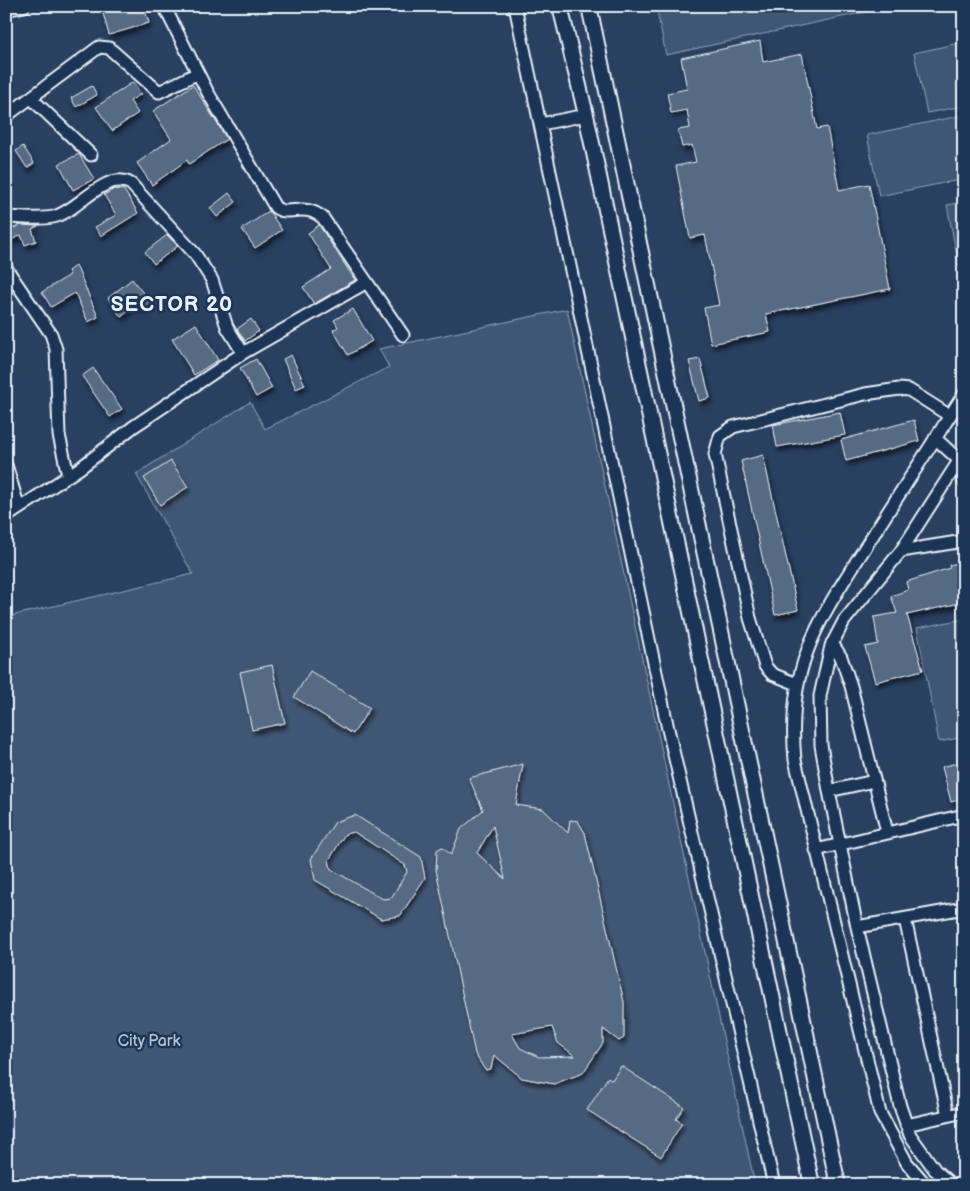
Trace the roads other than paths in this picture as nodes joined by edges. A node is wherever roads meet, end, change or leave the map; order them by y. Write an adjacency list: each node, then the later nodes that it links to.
1 (24, 6): 6 (street)
2 (164, 6): 7 (street)
3 (515, 6): 11 (street)
4 (560, 6): 9 (street)
5 (589, 6): 45 (street)
6 (6, 10)
7 (198, 73): 8 (street); 15 (street)
8 (31, 98): 10 (street); 12 (street)
9 (586, 114): 11 (street); 44 (street)
10 (6, 116)
11 (541, 124): 43 (street)
12 (91, 155)
13 (6, 218): 17 (street)
14 (6, 268): 23 (street)
15 (367, 282): 16 (street); 17 (street)
16 (402, 335)
17 (243, 352): 23 (street)
18 (964, 394): 19 (street)
19 (950, 416): 20 (street); 30 (street)
20 (935, 438): 21 (street); 30 (street)
21 (961, 457): 24 (street); 28 (street)
22 (6, 465): 25 (street)
23 (68, 475): 25 (street)
24 (964, 482)
25 (20, 508): 26 (street)
26 (6, 518)
27 (964, 541): 28 (street)
28 (901, 551): 29 (street)
29 (832, 643): 31 (street); 32 (street)
30 (797, 684): 36 (street)
31 (874, 781): 32 (street); 34 (street)
32 (829, 791): 35 (street)
33 (964, 815): 34 (street)
34 (887, 832): 35 (street)
35 (839, 843): 36 (street); 39 (street)
36 (816, 850): 46 (street)
37 (964, 908): 38 (street)
38 (905, 919): 39 (street); 41 (street)
39 (857, 927): 42 (street)
40 (964, 1112): 41 (street)
41 (948, 1115): 42 (street)
42 (906, 1125): 47 (street)
43 (774, 1185)
44 (812, 1185)
45 (838, 1185)
46 (926, 1185)
47 (952, 1185)

